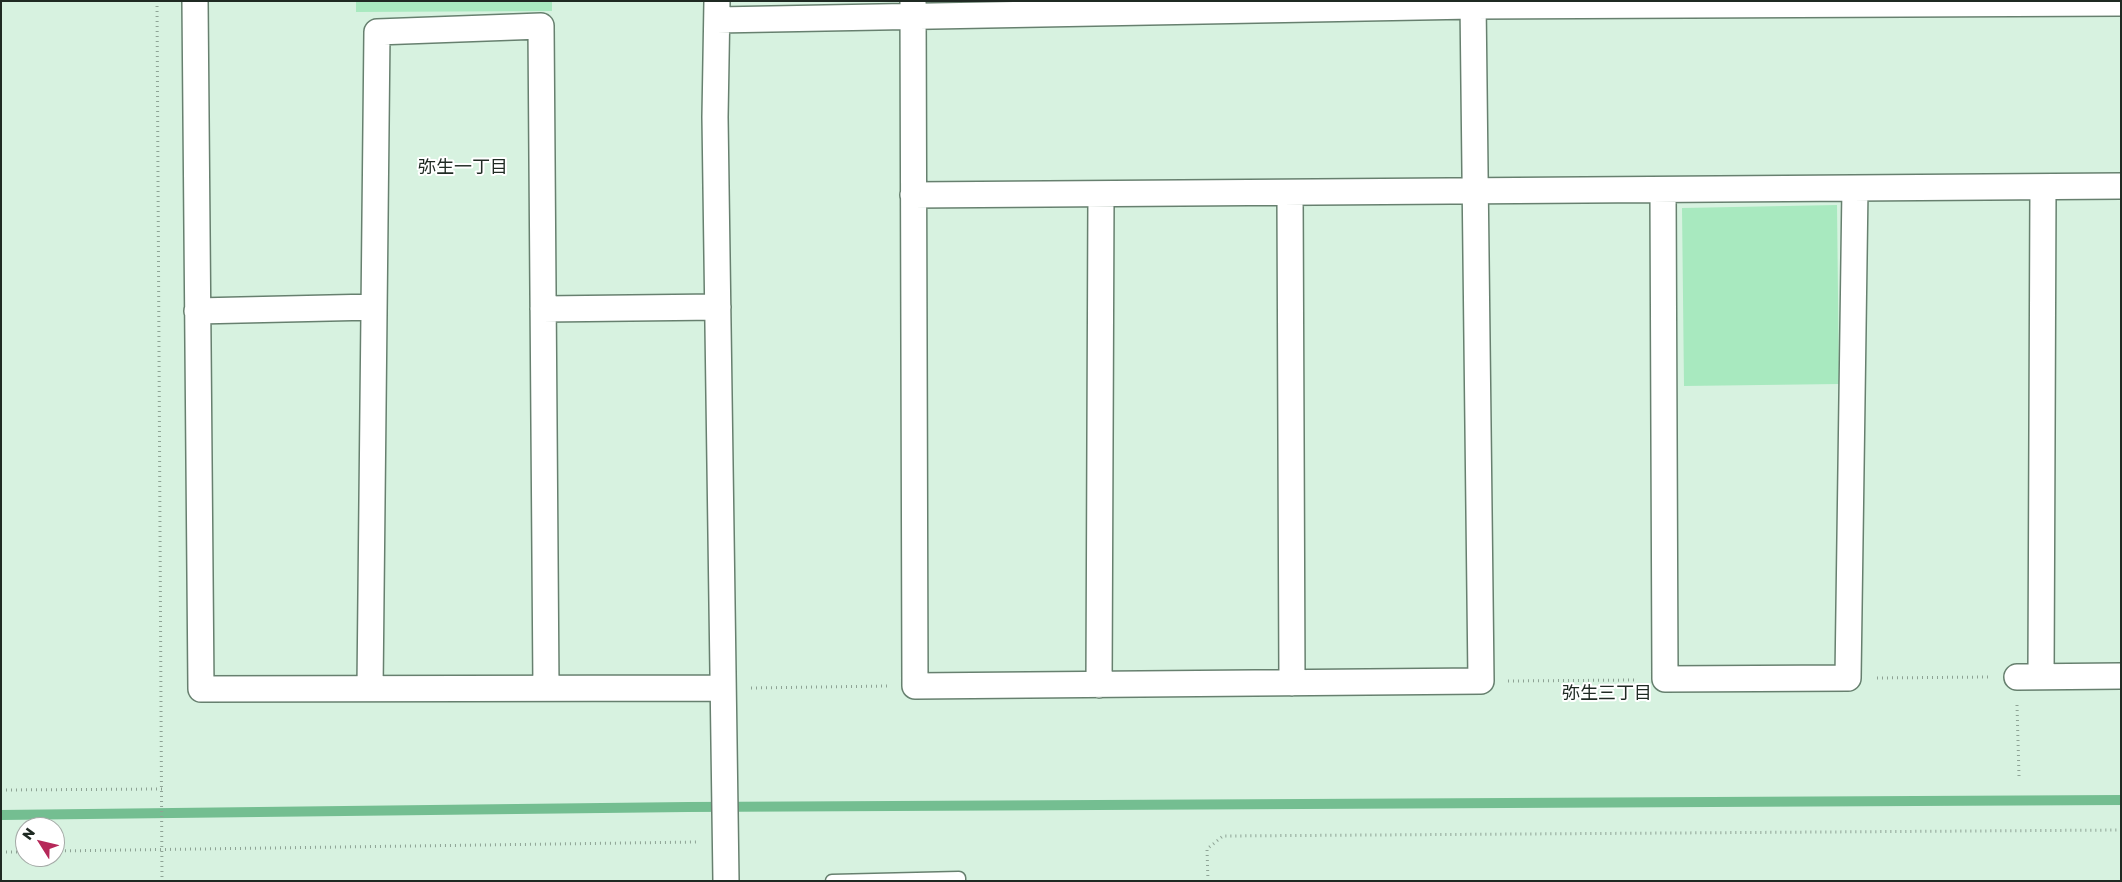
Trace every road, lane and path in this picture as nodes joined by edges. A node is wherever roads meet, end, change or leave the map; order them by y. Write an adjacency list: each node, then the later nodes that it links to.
1 (158, 1): 31 (path)
2 (195, 1): 18 (street)
3 (2121, 3): 4 (street)
4 (1473, 4): 5 (street); 11 (street)
5 (913, 9): 6 (street); 14 (street)
6 (717, 11): 16 (street)
7 (2043, 186): 8 (street); 9 (street); 19 (street)
8 (2121, 186)
9 (1855, 188): 10 (street); 21 (street)
10 (1663, 190): 11 (street); 22 (street)
11 (1475, 192): 12 (street); 23 (street)
12 (1290, 193): 13 (street); 24 (street)
13 (1101, 194): 14 (street); 25 (street)
14 (914, 195): 26 (street)
15 (374, 307): 17 (street); 18 (street); 27 (street)
16 (718, 307): 17 (street); 29 (street)
17 (543, 309): 28 (street)
18 (197, 311): 27 (street)
19 (2029, 676): 20 (street); 21 (path); 30 (path)
20 (2121, 676)
21 (1848, 678): 22 (street)
22 (1665, 680): 23 (path)
23 (1481, 681): 24 (street)
24 (1292, 682): 25 (street)
25 (1099, 684): 26 (street)
26 (915, 686): 29 (path)
27 (370, 688): 28 (street)
28 (546, 688): 29 (street)
29 (723, 688): 34 (street)
30 (2020, 776)
31 (162, 789): 32 (path); 35 (path)
32 (1, 790)
33 (2121, 830): 43 (path)
34 (725, 842): 35 (path); 40 (street)
35 (162, 849): 36 (path); 39 (path)
36 (65, 851)
37 (1, 852): 38 (path)
38 (15, 852)
39 (162, 881)
40 (726, 881)
41 (832, 881): 42 (lane)
42 (959, 881)
43 (1208, 881)

